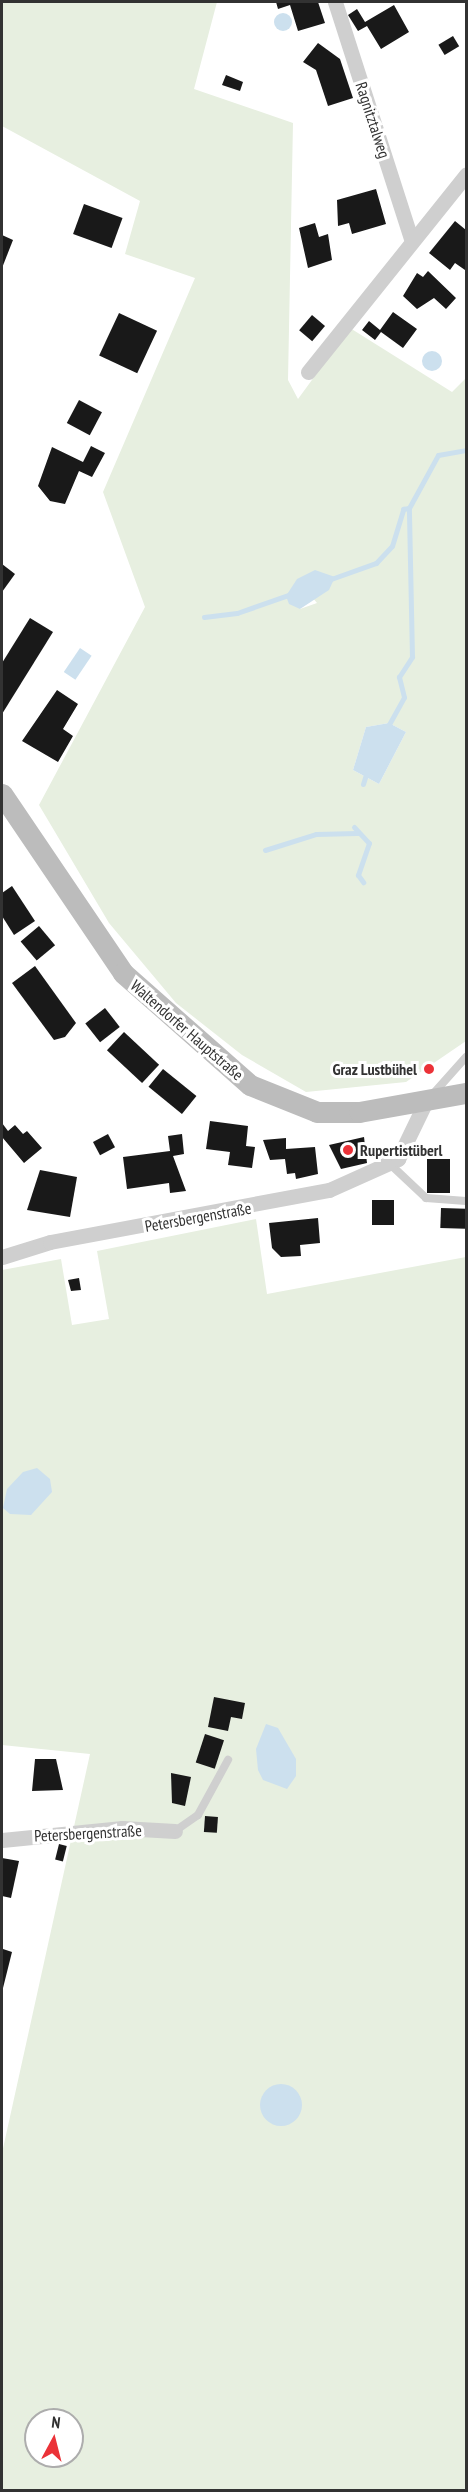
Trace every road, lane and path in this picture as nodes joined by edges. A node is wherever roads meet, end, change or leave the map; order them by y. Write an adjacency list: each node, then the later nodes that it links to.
1 (335, 2): 3 (street, Ragnitztalweg)
2 (466, 175): 3 (street)
3 (411, 239): 4 (street)
4 (308, 372)
5 (2, 794): 8 (main road, Waltendorfer Hauptstraße)
6 (466, 1057): 8 (lane)
7 (466, 1093): 8 (main road, Waltendorfer Hauptstraße)
8 (426, 1101): 9 (street, Petersbergenstraße)
9 (391, 1165): 10 (lane); 11 (street, Petersbergenstraße)
10 (466, 1201)
11 (2, 1257)
12 (228, 1760): 13 (lane)
13 (175, 1831): 14 (street, Petersbergenstraße)
14 (2, 1840)

